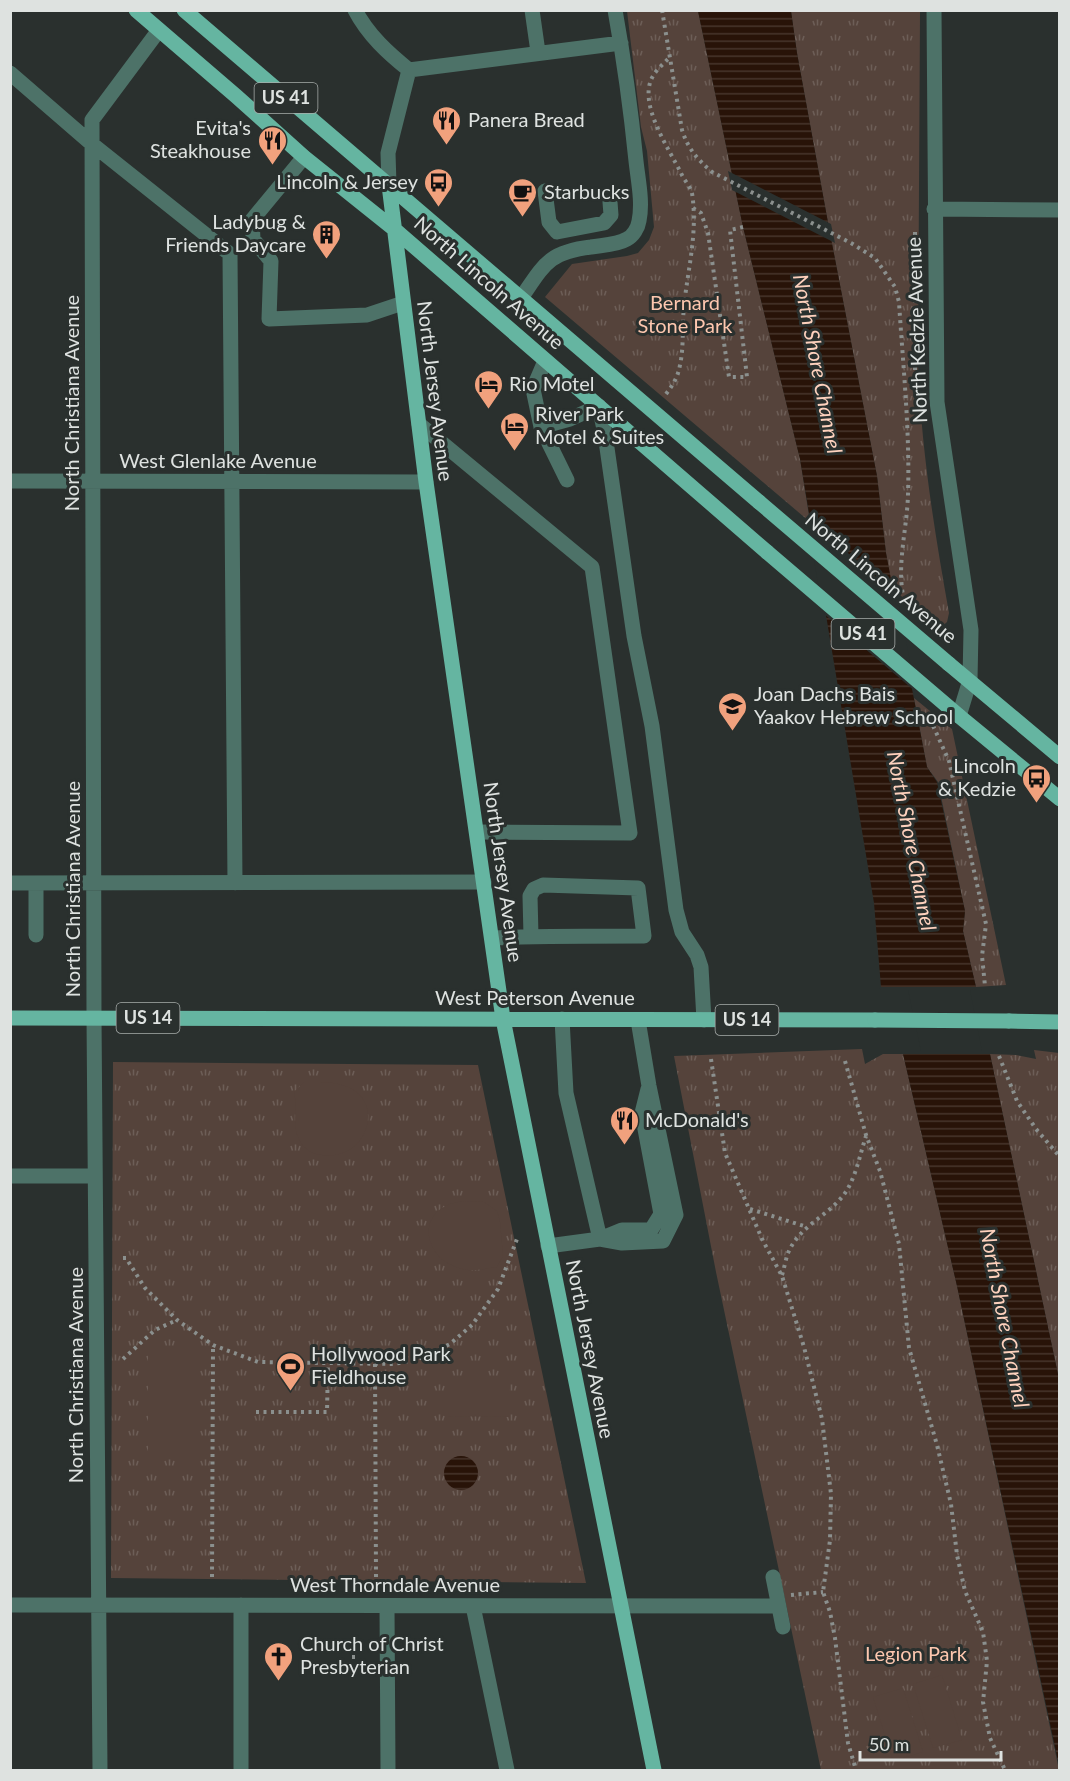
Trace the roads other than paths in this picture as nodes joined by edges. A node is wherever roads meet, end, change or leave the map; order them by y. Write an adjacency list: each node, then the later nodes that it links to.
1 (136, 10): 7 (main road, North Lincoln Avenue / US 41)
2 (183, 10): 14 (main road, North Lincoln Avenue / US 41)
3 (355, 10): 10 (street)
4 (532, 10): 9 (street)
5 (615, 10): 8 (street)
6 (934, 10): 17 (street, North Kedzie Avenue)
7 (159, 30): 12 (street, North Christiana Avenue); 13 (main road, North Lincoln Avenue / US 41)
8 (621, 43): 9 (street); 20 (street)
9 (538, 52): 10 (street)
10 (409, 70): 14 (street)
11 (10, 73): 12 (street)
12 (92, 144): 28 (street, North Christiana Avenue); 29 (street)
13 (304, 157): 19 (main road, North Lincoln Avenue / US 41); 21 (street)
14 (390, 185): 19 (main road, North Jersey Avenue); 20 (main road, North Lincoln Avenue / US 41)
15 (545, 191): 16 (street)
16 (610, 202)
17 (934, 209): 18 (street); 31 (street, North Kedzie Avenue)
18 (1059, 210)
19 (394, 229): 21 (main road, North Jersey Avenue); 22 (main road, North Lincoln Avenue / US 41)
20 (521, 298): 31 (main road, North Lincoln Avenue / US 41, bridge)
21 (403, 303): 24 (main road, North Jersey Avenue)
22 (545, 361): 23 (main road, North Lincoln Avenue / US 41); 25 (street)
23 (599, 406): 25 (street); 32 (main road, North Lincoln Avenue / US 41, bridge); 49 (street)
24 (419, 424): 30 (main road, North Jersey Avenue); 35 (street)
25 (541, 427): 26 (street)
26 (567, 480)
27 (10, 481): 28 (street, West Glenlake Avenue)
28 (93, 481): 29 (street, West Glenlake Avenue); 39 (street, North Christiana Avenue)
29 (231, 482): 30 (street, West Glenlake Avenue); 40 (street)
30 (426, 482): 35 (main road, North Jersey Avenue)
31 (970, 680): 32 (street, North Kedzie Avenue); 33 (main road, North Lincoln Avenue / US 41)
32 (959, 716): 34 (main road, North Lincoln Avenue / US 41)
33 (1059, 757)
34 (1059, 799)
35 (477, 832): 36 (main road, North Jersey Avenue)
36 (484, 882): 40 (street); 43 (main road, North Jersey Avenue)
37 (10, 883): 38 (street)
38 (36, 883): 39 (street); 41 (street)
39 (95, 883): 40 (street); 44 (street, North Christiana Avenue)
40 (235, 883)
41 (36, 934)
42 (531, 936): 42 (street); 43 (street)
43 (492, 938): 46 (main road, North Jersey Avenue)
44 (94, 1017): 45 (main road, West Peterson Avenue / US 14); 46 (main road, West Peterson Avenue / US 14); 52 (street, North Christiana Avenue)
45 (10, 1018)
46 (503, 1019): 47 (main road, West Peterson Avenue / US 14); 54 (main road, North Jersey Avenue)
47 (562, 1019): 48 (main road, West Peterson Avenue / US 14); 53 (street)
48 (638, 1020): 49 (main road, West Peterson Avenue / US 14); 53 (street)
49 (705, 1020): 50 (main road, West Peterson Avenue / US 14, bridge)
50 (1059, 1022)
51 (10, 1176): 52 (street)
52 (95, 1176): 57 (street, North Christiana Avenue)
53 (600, 1239): 54 (street)
54 (548, 1246): 61 (main road, North Jersey Avenue)
55 (773, 1576): 62 (street)
56 (10, 1605): 57 (street, West Thorndale Avenue)
57 (99, 1605): 58 (street, West Thorndale Avenue); 64 (street, North Christiana Avenue)
58 (241, 1605): 59 (street, West Thorndale Avenue); 65 (street)
59 (387, 1606): 60 (street, West Thorndale Avenue); 66 (street)
60 (473, 1606): 61 (street, West Thorndale Avenue); 67 (street)
61 (620, 1606): 62 (street, West Thorndale Avenue); 68 (main road, North Jersey Avenue)
62 (779, 1606): 63 (street)
63 (783, 1627)
64 (100, 1770)
65 (241, 1770)
66 (388, 1770)
67 (507, 1770)
68 (654, 1770)

